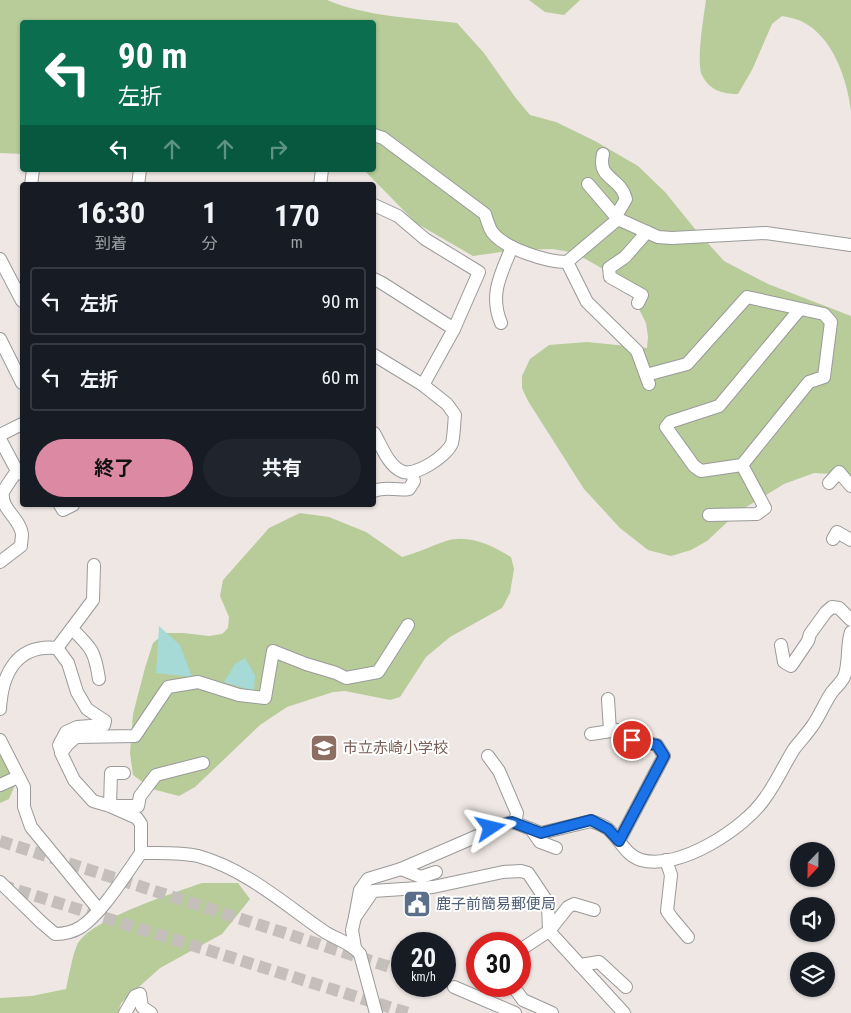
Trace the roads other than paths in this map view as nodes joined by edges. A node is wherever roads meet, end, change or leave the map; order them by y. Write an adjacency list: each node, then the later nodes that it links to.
1 (376, 136): 8 (street)
2 (603, 154): 5 (street)
3 (588, 184): 5 (street)
4 (376, 206): 16 (street)
5 (617, 218): 6 (street); 10 (street)
6 (647, 232): 7 (street); 12 (street)
7 (851, 245)
8 (512, 247): 10 (street); 15 (street)
9 (0, 259): 13 (street)
10 (567, 262): 14 (street)
11 (376, 280): 16 (street)
12 (642, 295)
13 (20, 297)
14 (800, 309): 25 (street); 25 (street)
15 (501, 324)
16 (454, 329): 20 (street)
17 (0, 338): 19 (street)
18 (376, 356): 20 (street)
19 (20, 379)
20 (423, 385): 26 (street)
21 (20, 425): 22 (street)
22 (0, 435)
23 (376, 436): 26 (street)
24 (0, 439): 27 (street)
25 (742, 465): 31 (street)
26 (412, 472): 30 (street)
27 (20, 473): 34 (street)
28 (828, 483): 29 (street)
29 (851, 486)
30 (376, 491)
31 (715, 518)
32 (833, 539): 33 (street)
33 (851, 540)
34 (0, 562)
35 (94, 565): 38 (street)
36 (851, 620): 40 (street)
37 (408, 625): 49 (street)
38 (72, 629): 41 (street); 42 (street)
39 (851, 632): 43 (street)
40 (781, 645)
41 (57, 648): 45 (street); 49 (street)
42 (99, 679)
43 (847, 681): 61 (street)
44 (608, 699): 46 (street)
45 (0, 709)
46 (610, 731): 47 (street); 58 (street)
47 (591, 734)
48 (0, 740): 53 (street)
49 (62, 753): 55 (street)
50 (488, 756): 56 (street)
51 (202, 763): 55 (street)
52 (112, 773): 55 (street)
53 (18, 777): 54 (street); 65 (street)
54 (0, 786)
55 (110, 806): 60 (street)
56 (515, 823): 57 (street); 62 (street)
57 (531, 829): 58 (street); 59 (street)
58 (619, 841): 61 (street)
59 (556, 848)
60 (141, 854): 65 (street); 71 (street)
61 (666, 860): 69 (street)
62 (401, 869): 63 (street); 67 (street)
63 (436, 872)
64 (0, 882): 65 (street)
65 (99, 910)
66 (594, 910): 68 (street)
67 (355, 918): 68 (street); 71 (street)
68 (549, 931): 70 (street); 72 (street)
69 (688, 937)
70 (531, 943)
71 (355, 948): 78 (street)
72 (580, 965): 73 (street); 81 (street)
73 (626, 987)
74 (456, 988): 79 (street)
75 (521, 997): 80 (street)
76 (124, 1013): 77 (street)
77 (152, 1013)
78 (376, 1013)
79 (515, 1013)
80 (552, 1013)
81 (624, 1013)

